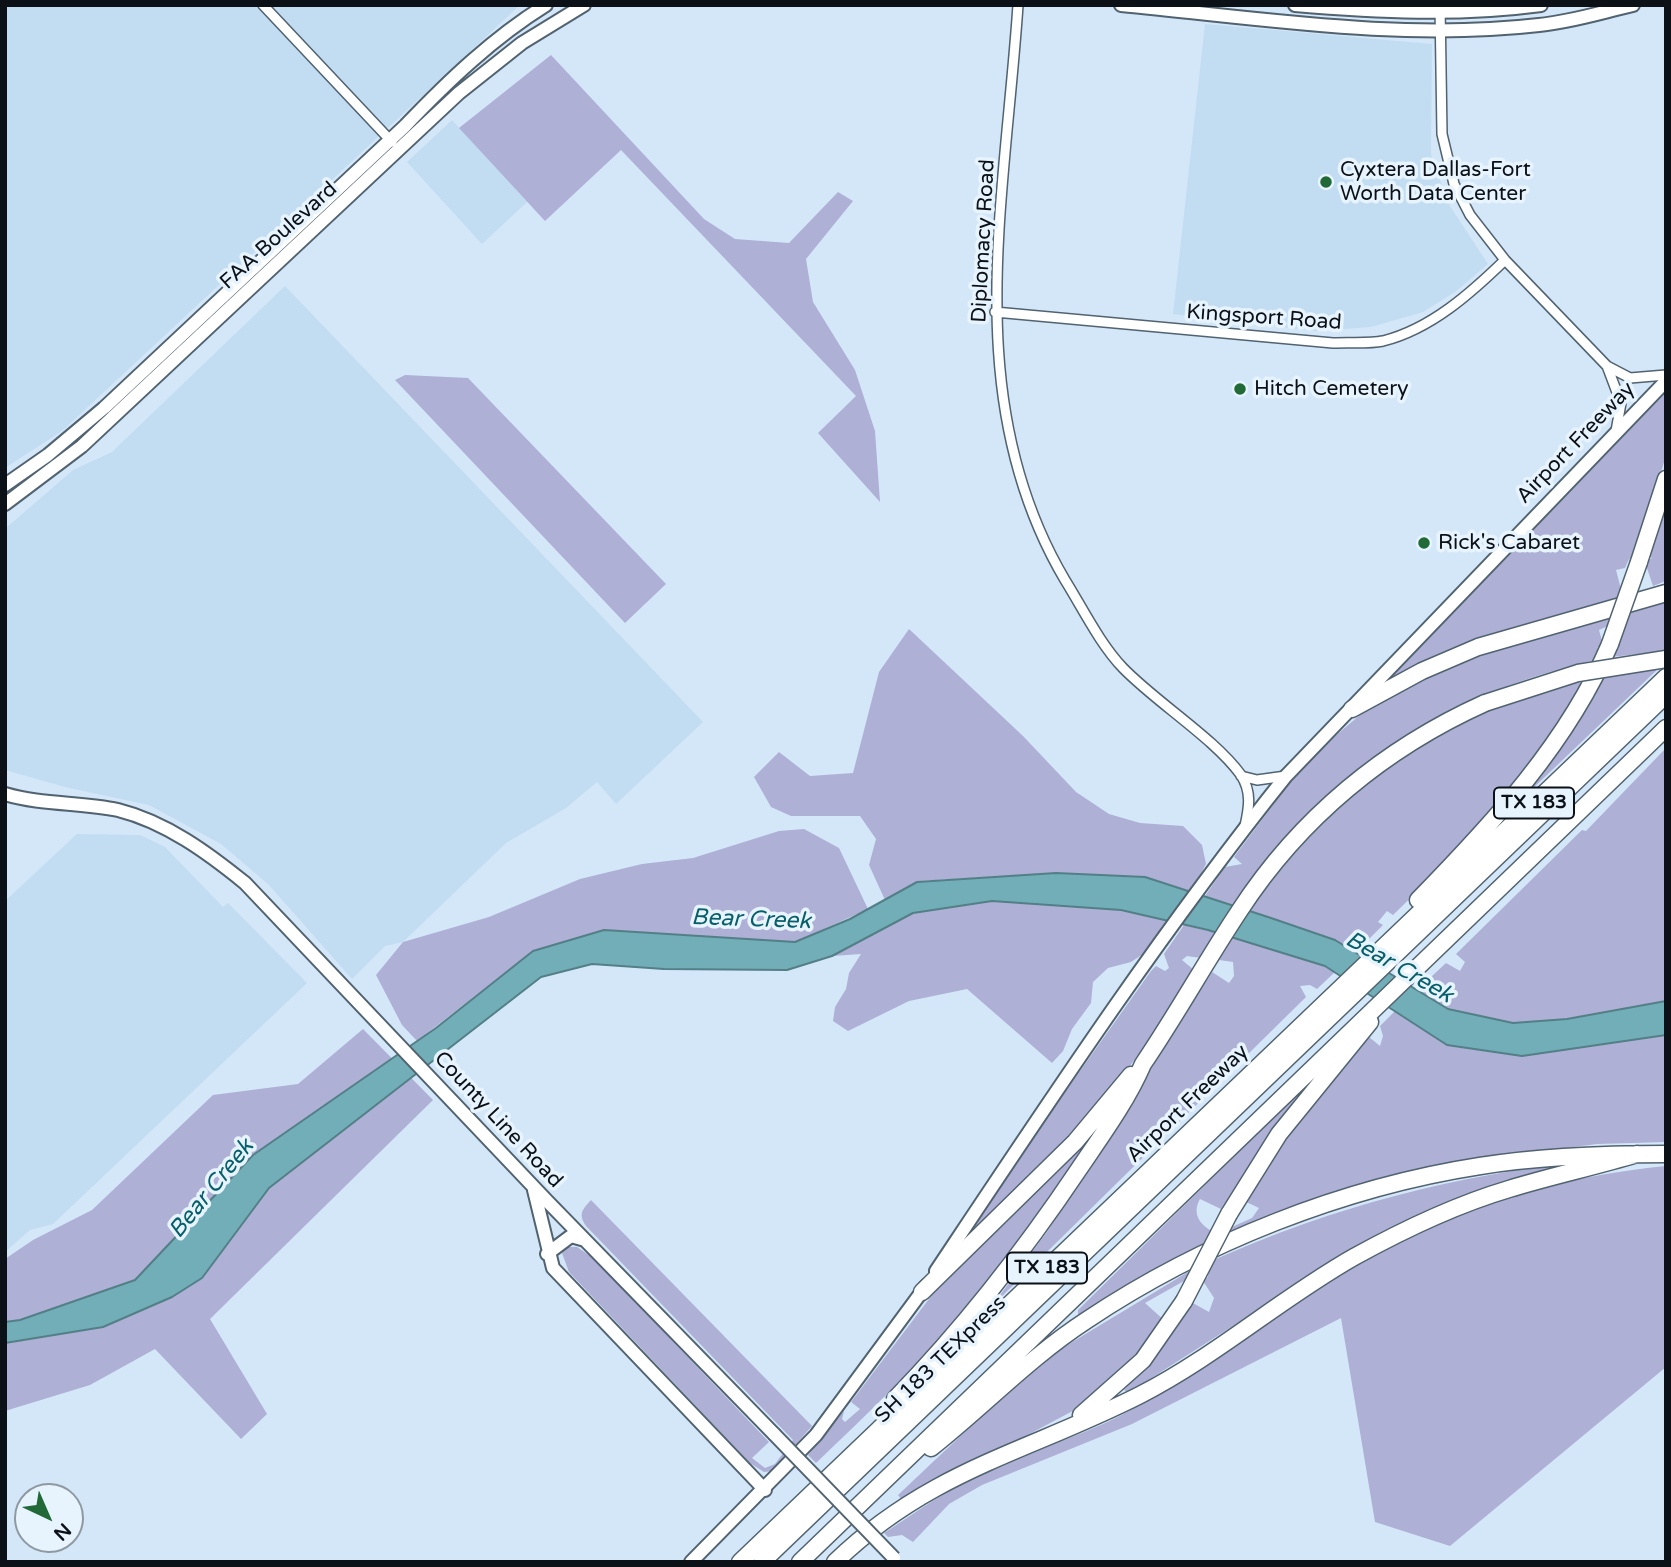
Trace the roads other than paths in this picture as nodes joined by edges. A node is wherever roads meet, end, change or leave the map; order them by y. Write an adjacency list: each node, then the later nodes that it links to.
1 (263, 5): 17 (street)
2 (547, 5): 15 (street, FAA Boulevard)
3 (584, 5): 16 (street, FAA Boulevard)
4 (1018, 5): 21 (street, Diplomacy Road)
5 (1121, 5): 10 (street)
6 (1295, 5): 9 (street)
7 (1541, 5): 11 (street)
8 (1633, 5): 12 (street)
9 (1302, 6): 11 (street); 13 (street)
10 (1162, 7): 13 (street)
11 (1440, 8): 14 (street)
12 (1597, 9): 14 (street)
13 (1300, 22): 14 (street)
14 (1440, 31): 20 (street)
15 (485, 50): 16 (street); 17 (street, FAA Boulevard)
16 (498, 62): 18 (street, FAA Boulevard)
17 (389, 139): 18 (street); 19 (street, FAA Boulevard)
18 (400, 151): 19 (street, FAA Boulevard)
19 (280, 253): 23 (street, FAA Boulevard)
20 (1505, 260): 21 (street, Kingsport Road); 22 (street)
21 (995, 312): 37 (street, Diplomacy Road)
22 (1607, 366): 24 (street); 26 (street)
23 (148, 375): 28 (street, FAA Boulevard); 29 (street, FAA Boulevard)
24 (1666, 375)
25 (1666, 381): 26 (street, Airport Freeway)
26 (1615, 435): 34 (street, Airport Freeway)
27 (1666, 478): 41 (highway, bridge)
28 (5, 485)
29 (5, 504)
30 (1666, 593): 34 (highway)
31 (1666, 659): 43 (highway, bridge)
32 (1666, 677): 41 (highway, Airport Freeway / TX 183)
33 (1666, 695): 41 (highway, SH 183 TEXpress)
34 (1352, 709): 38 (street, Airport Freeway)
35 (1666, 709): 41 (highway, SH 183 TEXpress)
36 (1666, 728): 41 (highway, Airport Freeway / TX 183)
37 (1241, 776): 38 (street); 40 (street)
38 (1286, 776): 40 (street, Airport Freeway)
39 (9, 796): 46 (street, County Line Road)
40 (1244, 828): 50 (street, Airport Freeway)
41 (1413, 936): 42 (highway); 42 (highway, SH 183 TEXpress); 42 (highway, Airport Freeway / TX 183)
42 (1343, 1012): 51 (highway, bridge); 53 (highway, Airport Freeway / TX 183); 54 (highway, Airport Freeway / TX 183); 58 (highway, SH 183 TEXpress); 59 (highway, SH 183 TEXpress)
43 (1143, 1064): 50 (highway); 53 (highway)
44 (1637, 1154): 45 (highway); 51 (highway); 54 (highway)
45 (1666, 1154)
46 (532, 1185): 47 (street, County Line Road); 49 (street)
47 (564, 1218): 48 (street, County Line Road); 49 (street)
48 (585, 1240): 49 (street); 55 (street, County Line Road, bridge)
49 (547, 1254): 52 (street)
50 (922, 1292): 52 (street, Airport Freeway)
51 (1055, 1433): 61 (highway)
52 (765, 1490): 56 (street, Airport Freeway)
53 (809, 1494): 57 (highway, Airport Freeway / TX 183)
54 (858, 1506): 60 (highway, Airport Freeway / TX 183)
55 (896, 1560)
56 (691, 1562)
57 (740, 1562)
58 (762, 1562)
59 (774, 1562)
60 (800, 1562)
61 (835, 1562)

